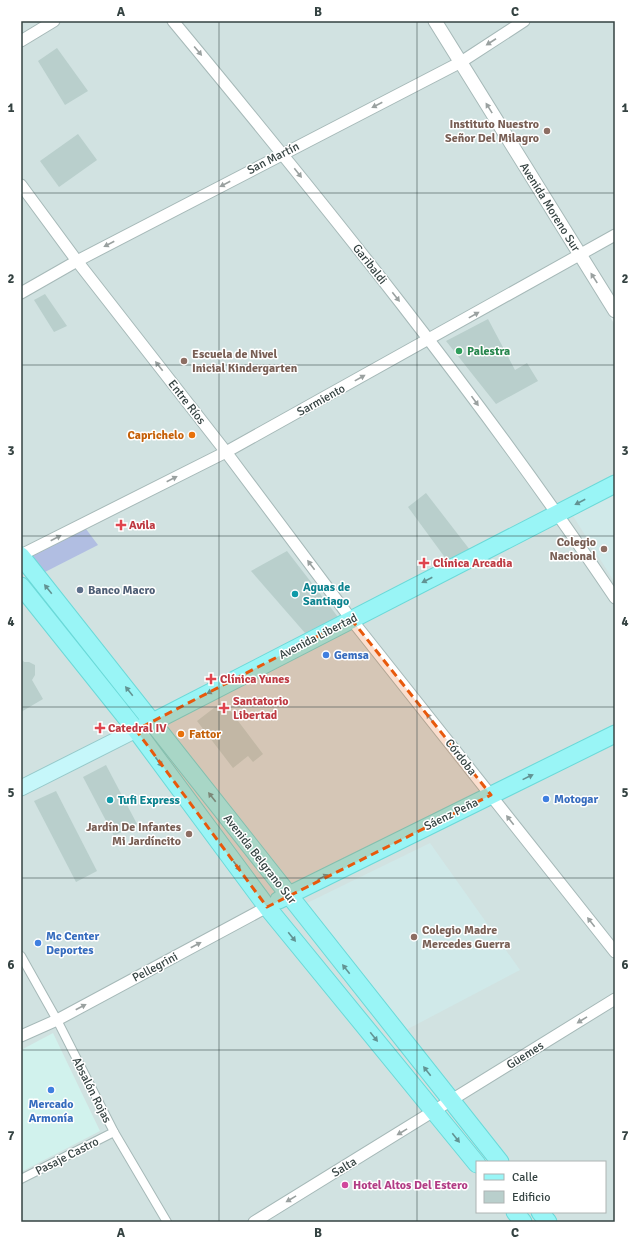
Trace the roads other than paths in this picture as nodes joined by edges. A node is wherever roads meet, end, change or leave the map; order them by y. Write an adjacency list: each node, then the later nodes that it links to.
1 (54, 21): 5 (street)
2 (173, 21): 7 (street, Garibaldi, one-way to 7)
3 (435, 21): 6 (street, Avenida Moreno Sur)
4 (524, 21): 6 (street, San Martín, one-way to 6)
5 (21, 40)
6 (460, 62): 7 (street, San Martín, one-way to 7); 10 (street, Avenida Moreno Sur, one-way to 6)
7 (283, 154): 11 (street, San Martín, one-way to 11); 14 (street, Garibaldi, one-way to 14)
8 (21, 185): 11 (street, Entre Ríos)
9 (615, 235): 10 (street, Sarmiento)
10 (580, 256): 13 (street, Avenida Moreno Sur, one-way to 10); 14 (street, Sarmiento, one-way to 10)
11 (77, 261): 12 (street, San Martín); 15 (street, Entre Ríos, one-way to 11)
12 (21, 293)
13 (615, 311)
14 (430, 339): 15 (street, Sarmiento, one-way to 14); 17 (street, Garibaldi, one-way to 17)
15 (226, 452): 18 (street, Sarmiento, one-way to 15); 21 (street, Entre Ríos, one-way to 15)
16 (615, 484): 17 (main road, Avenida Libertad, one-way to 17)
17 (558, 513): 20 (street, Garibaldi); 21 (main road, Avenida Libertad, one-way to 21)
18 (21, 556): 22 (main road, Avenida Belgrano Sur, one-way to 18)
19 (21, 586): 23 (main road, Avenida Belgrano Sur)
20 (615, 598)
21 (351, 619): 22 (main road, Avenida Libertad, one-way to 22); 26 (street, Córdoba, one-way to 21)
22 (153, 722): 23 (main road, Avenida Libertad); 27 (main road, Avenida Belgrano Sur, one-way to 22)
23 (136, 730): 25 (main road, Avenida Libertad); 28 (main road, Avenida Belgrano Sur, one-way to 28)
24 (615, 734): 26 (main road, Sáenz Peña, one-way to 24)
25 (21, 788)
26 (491, 795): 27 (main road, Sáenz Peña, one-way to 26); 29 (street, Córdoba, one-way to 26)
27 (288, 894): 28 (main road, Pellegrini); 34 (main road, Avenida Belgrano Sur, one-way to 27)
28 (267, 907): 32 (street, Pellegrini, one-way to 28); 35 (main road, Avenida Belgrano Sur, one-way to 35)
29 (615, 952)
30 (21, 956): 32 (street, Absalón Rojas)
31 (615, 999): 34 (street, Güemes, one-way to 34)
32 (57, 1020): 33 (street, Pellegrini); 36 (street, Absalón Rojas)
33 (21, 1036)
34 (451, 1101): 35 (street, Güemes); 37 (main road, Avenida Belgrano Sur)
35 (435, 1111): 38 (main road, Avenida Belgrano Sur, one-way to 38); 43 (street, Salta, one-way to 43)
36 (114, 1132): 39 (street, Pasaje Castro); 42 (street, Absalón Rojas)
37 (499, 1161)
38 (476, 1163)
39 (21, 1179)
40 (516, 1213): 44 (main road)
41 (541, 1213): 45 (main road)
42 (167, 1222)
43 (254, 1222)
44 (523, 1222)
45 (548, 1222)

